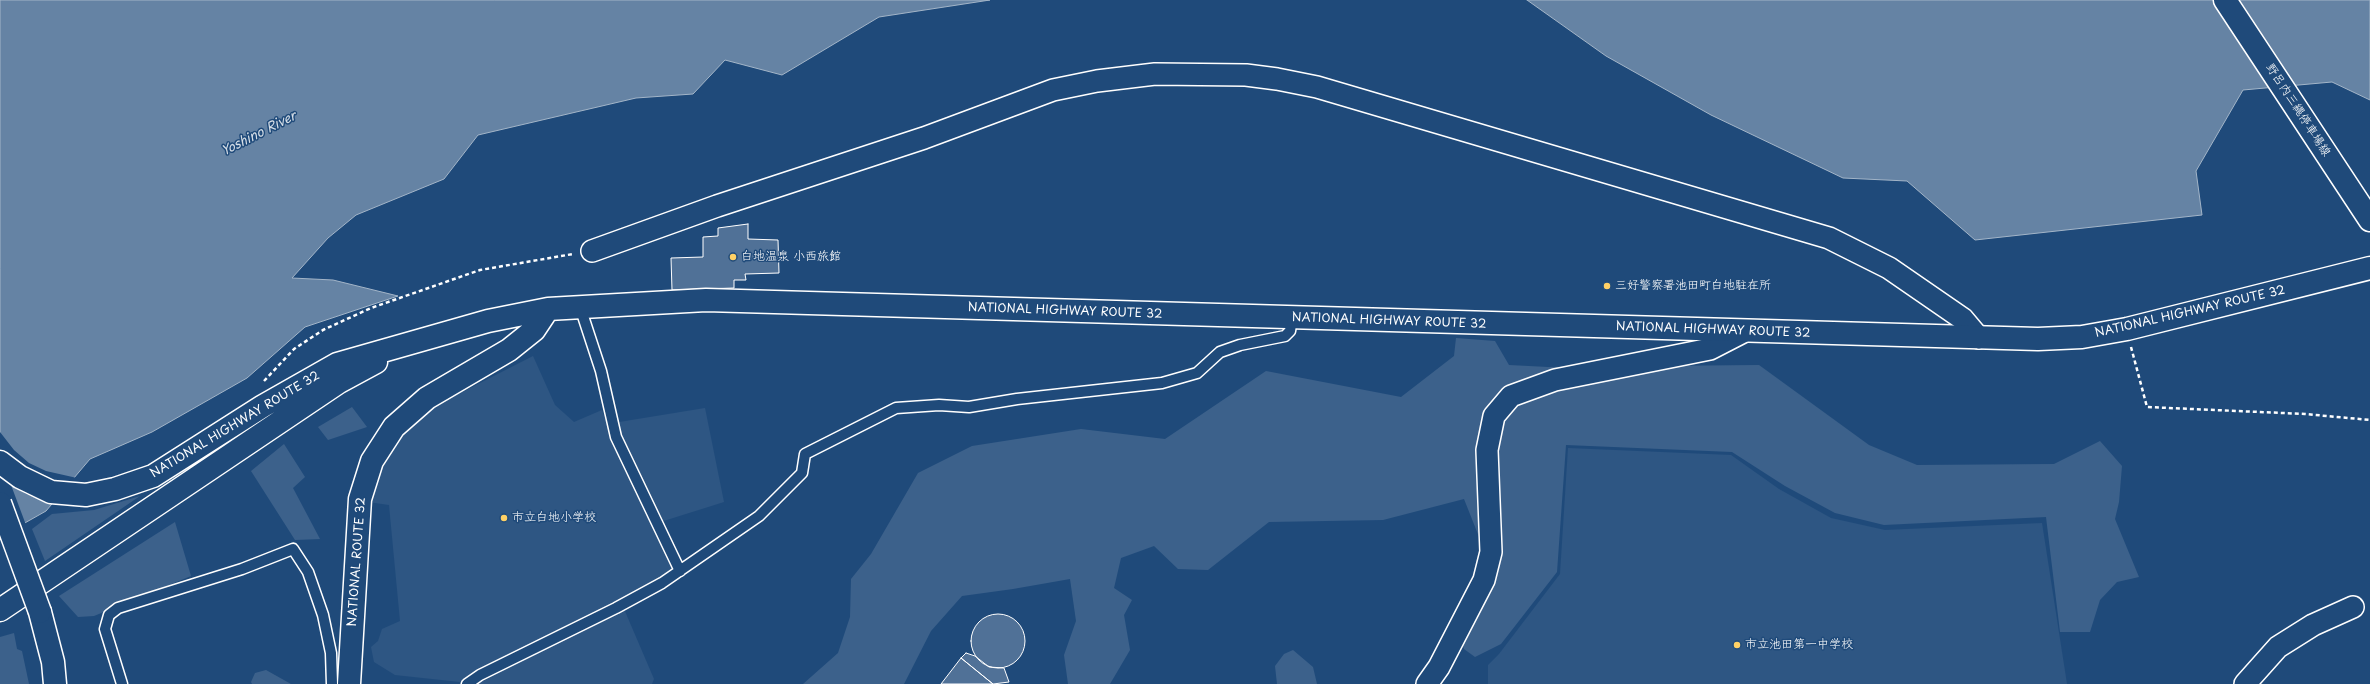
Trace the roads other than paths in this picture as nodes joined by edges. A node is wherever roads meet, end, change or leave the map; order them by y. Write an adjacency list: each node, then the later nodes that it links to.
1 (2225, 0): 2 (main road, 野呂内三縄停車場線)
2 (2370, 220)
3 (592, 251): 9 (street)
4 (2370, 268): 9 (main road, NATIONAL HIGHWAY ROUTE 32)
5 (580, 307): 6 (main road, NATIONAL HIGHWAY ROUTE 32); 7 (main road, NATIONAL HIGHWAY ROUTE 32); 13 (lane)
6 (548, 309): 10 (main road, NATIONAL HIGHWAY ROUTE 32); 19 (main road, NATIONAL ROUTE 32)
7 (1292, 318): 8 (main road, NATIONAL HIGHWAY ROUTE 32); 13 (lane)
8 (1745, 331): 9 (main road, NATIONAL HIGHWAY ROUTE 32); 21 (street)
9 (1979, 338)
10 (404, 346): 11 (main road, NATIONAL HIGHWAY ROUTE 32); 15 (main road, NATIONAL HIGHWAY ROUTE 32)
11 (0, 462)
12 (0, 503): 16 (main road, bridge)
13 (680, 571): 20 (lane)
14 (2353, 607): 22 (street)
15 (0, 610)
16 (56, 684)
17 (122, 684): 18 (lane)
18 (332, 684)
19 (349, 684)
20 (467, 684)
21 (1426, 684)
22 (2245, 684)

